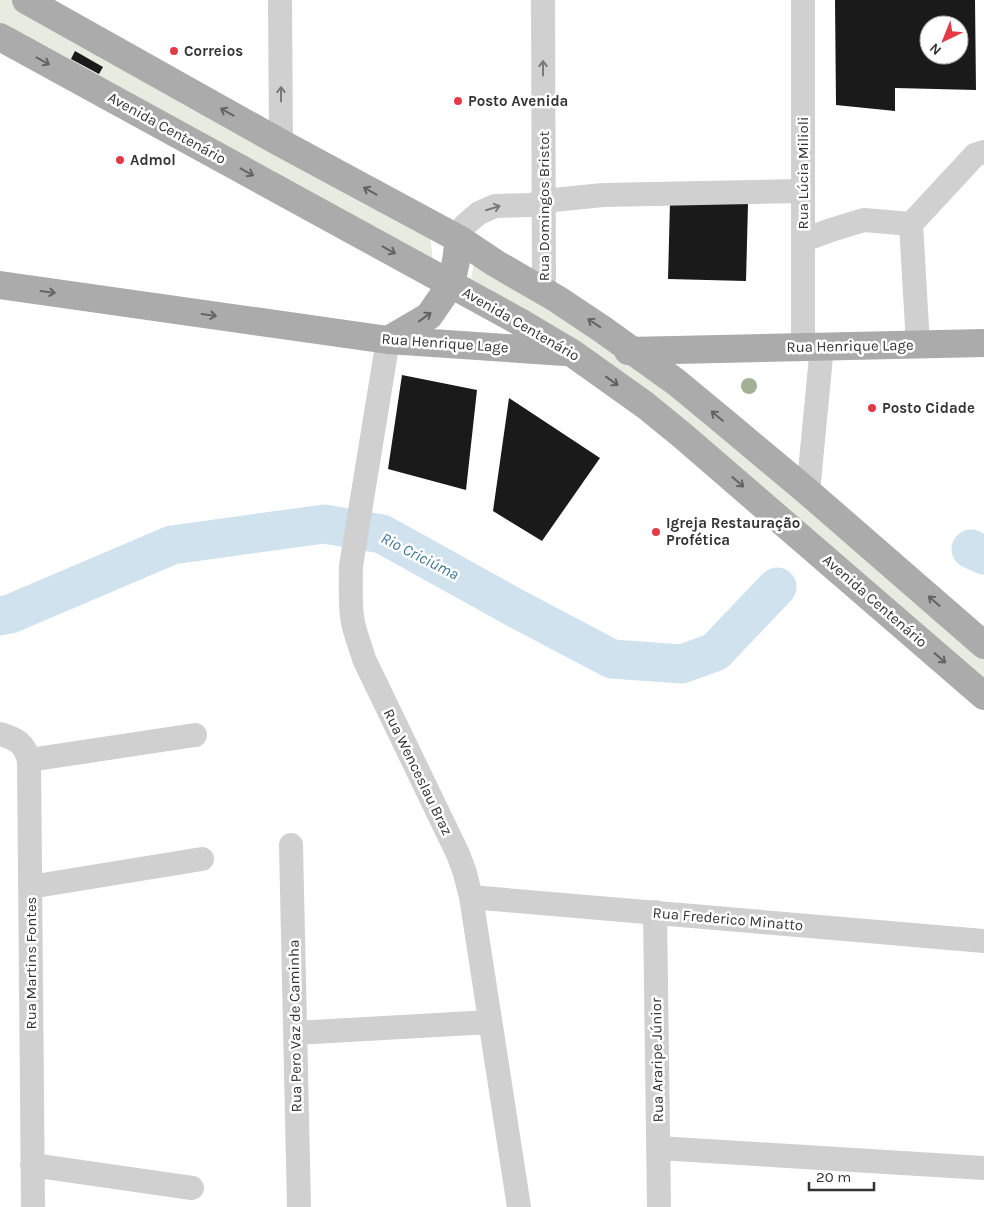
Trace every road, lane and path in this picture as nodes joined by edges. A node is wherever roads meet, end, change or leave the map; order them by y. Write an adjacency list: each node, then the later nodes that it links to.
1 (26, 0): 6 (main road, one-way to 1)
2 (280, 0): 6 (street, one-way to 2)
3 (543, 0): 9 (street, Rua Domingos Bristot, one-way to 3)
4 (803, 0): 8 (street, Rua Lúcia Milioli)
5 (0, 37): 13 (main road, Avenida Centenário, one-way to 13)
6 (281, 143): 11 (main road, one-way to 6)
7 (984, 152): 10 (street)
8 (804, 190): 9 (street); 12 (street, Rua Lúcia Milioli)
9 (544, 201): 11 (street, one-way to 9); 15 (street, Rua Domingos Bristot)
10 (911, 224): 12 (street); 18 (street)
11 (459, 239): 13 (main road); 15 (main road)
12 (804, 240): 19 (street, Rua Lúcia Milioli)
13 (451, 284): 16 (main road, one-way to 13); 21 (main road, Avenida Centenário)
14 (0, 286): 16 (main road, Rua Henrique Lage, one-way to 16)
15 (544, 292): 20 (main road, one-way to 15)
16 (388, 340): 21 (main road, Rua Henrique Lage); 31 (street, Rua Wenceslau Braz)
17 (984, 343): 18 (main road, Rua Henrique Lage)
18 (918, 344): 19 (main road, Rua Henrique Lage)
19 (813, 346): 20 (main road, Rua Henrique Lage); 22 (street, Rua Lúcia Milioli)
20 (634, 351): 21 (main road, Rua Henrique Lage); 22 (main road, one-way to 20)
21 (572, 352): 24 (main road, Avenida Centenário, one-way to 24)
22 (808, 492): 23 (main road, one-way to 22)
23 (984, 645)
24 (984, 696)
25 (0, 734): 27 (street)
26 (196, 735): 27 (street)
27 (29, 760): 30 (street, Rua Martins Fontes)
28 (291, 844): 35 (street, Rua Pero Vaz de Caminha)
29 (202, 859): 30 (street)
30 (30, 887): 37 (street, Rua Martins Fontes)
31 (471, 897): 32 (street, Rua Frederico Minatto); 34 (street, Rua Wenceslau Braz)
32 (655, 912): 33 (street, Rua Frederico Minatto); 36 (street, Rua Araripe Júnior)
33 (984, 941)
34 (490, 1022): 35 (street); 42 (street, Rua Wenceslau Braz)
35 (295, 1033): 41 (street, Rua Pero Vaz de Caminha)
36 (658, 1148): 38 (street); 43 (street, Rua Araripe Júnior)
37 (32, 1164): 39 (street); 40 (street, Rua Martins Fontes)
38 (984, 1168)
39 (192, 1188)
40 (33, 1207)
41 (299, 1207)
42 (519, 1207)
43 (658, 1207)

